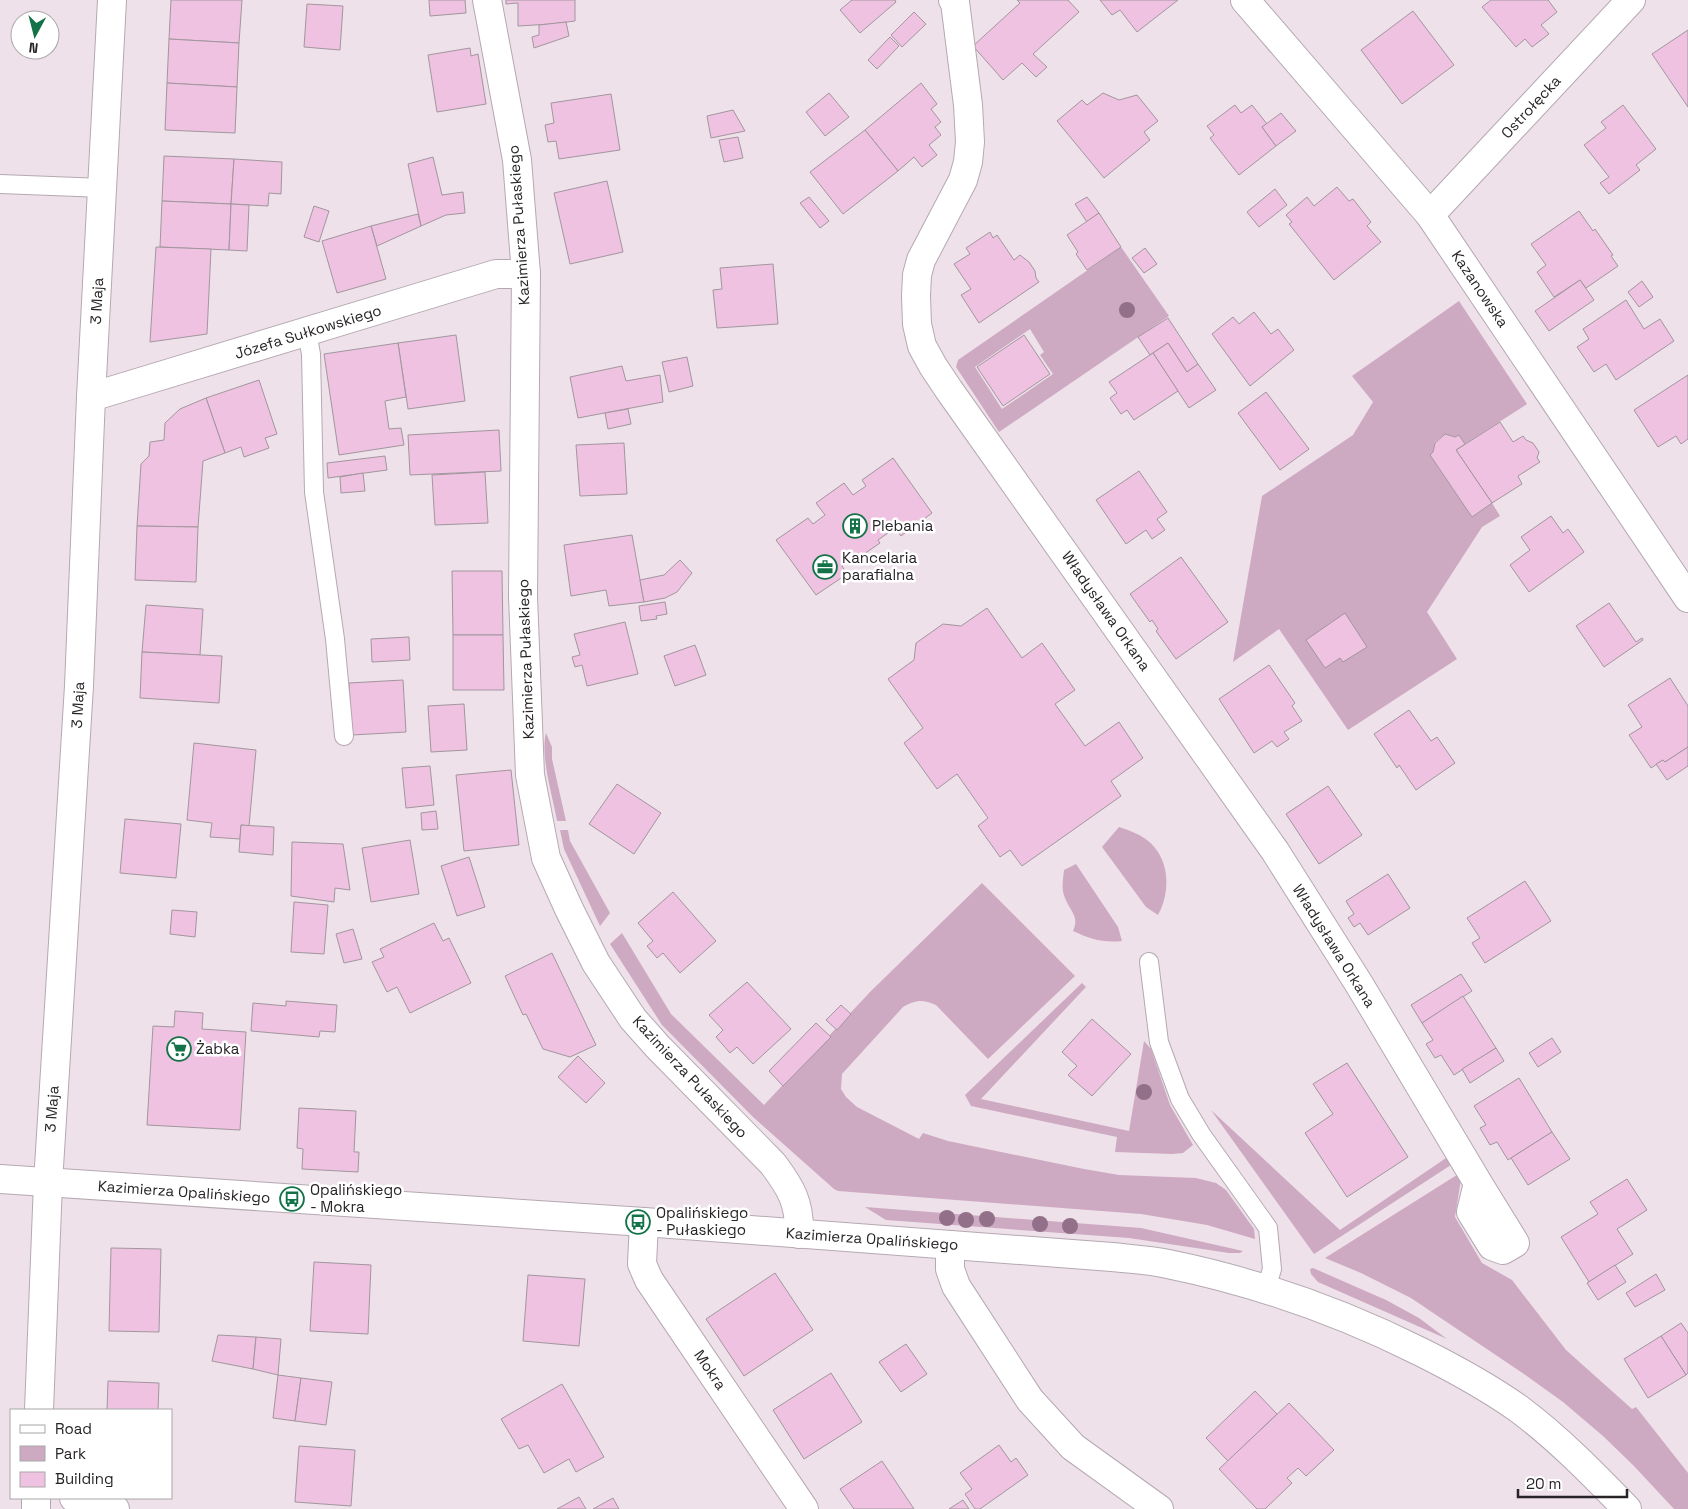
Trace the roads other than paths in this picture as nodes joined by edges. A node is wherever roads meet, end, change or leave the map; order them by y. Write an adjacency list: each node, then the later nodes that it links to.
1 (112, 0): 7 (street, 3 Maja)
2 (487, 0): 9 (street, Kazimierza Pułaskiego)
3 (1245, 0): 8 (street, Kazanowska)
4 (1631, 0): 8 (street, Ostrołęcka)
5 (955, 1): 17 (street, Władysława Orkana)
6 (0, 184): 7 (lane)
7 (103, 188): 11 (street, 3 Maja)
8 (1430, 215): 12 (street, Kazanowska)
9 (526, 274): 10 (street, Józefa Sułkowskiego); 19 (street, Kazimierza Pułaskiego)
10 (307, 332): 11 (street, Józefa Sułkowskiego); 13 (lane)
11 (91, 397): 16 (street, 3 Maja)
12 (1688, 598)
13 (344, 736)
14 (1149, 962): 21 (lane)
15 (0, 1179): 16 (street, Kazimierza Opalińskiego)
16 (48, 1183): 18 (street, Kazimierza Opalińskiego); 22 (street, 3 Maja)
17 (1478, 1183)
18 (644, 1222): 19 (street, Kazimierza Opalińskiego); 25 (street, Mokra)
19 (799, 1234): 20 (street, Kazimierza Opalińskiego)
20 (950, 1245): 21 (street, Kazimierza Opalińskiego); 26 (street)
21 (1266, 1289): 27 (street, Kazimierza Opalińskiego)
22 (39, 1409)
23 (78, 1499): 24 (street)
24 (115, 1509)
25 (804, 1509)
26 (1159, 1509)
27 (1627, 1509)

